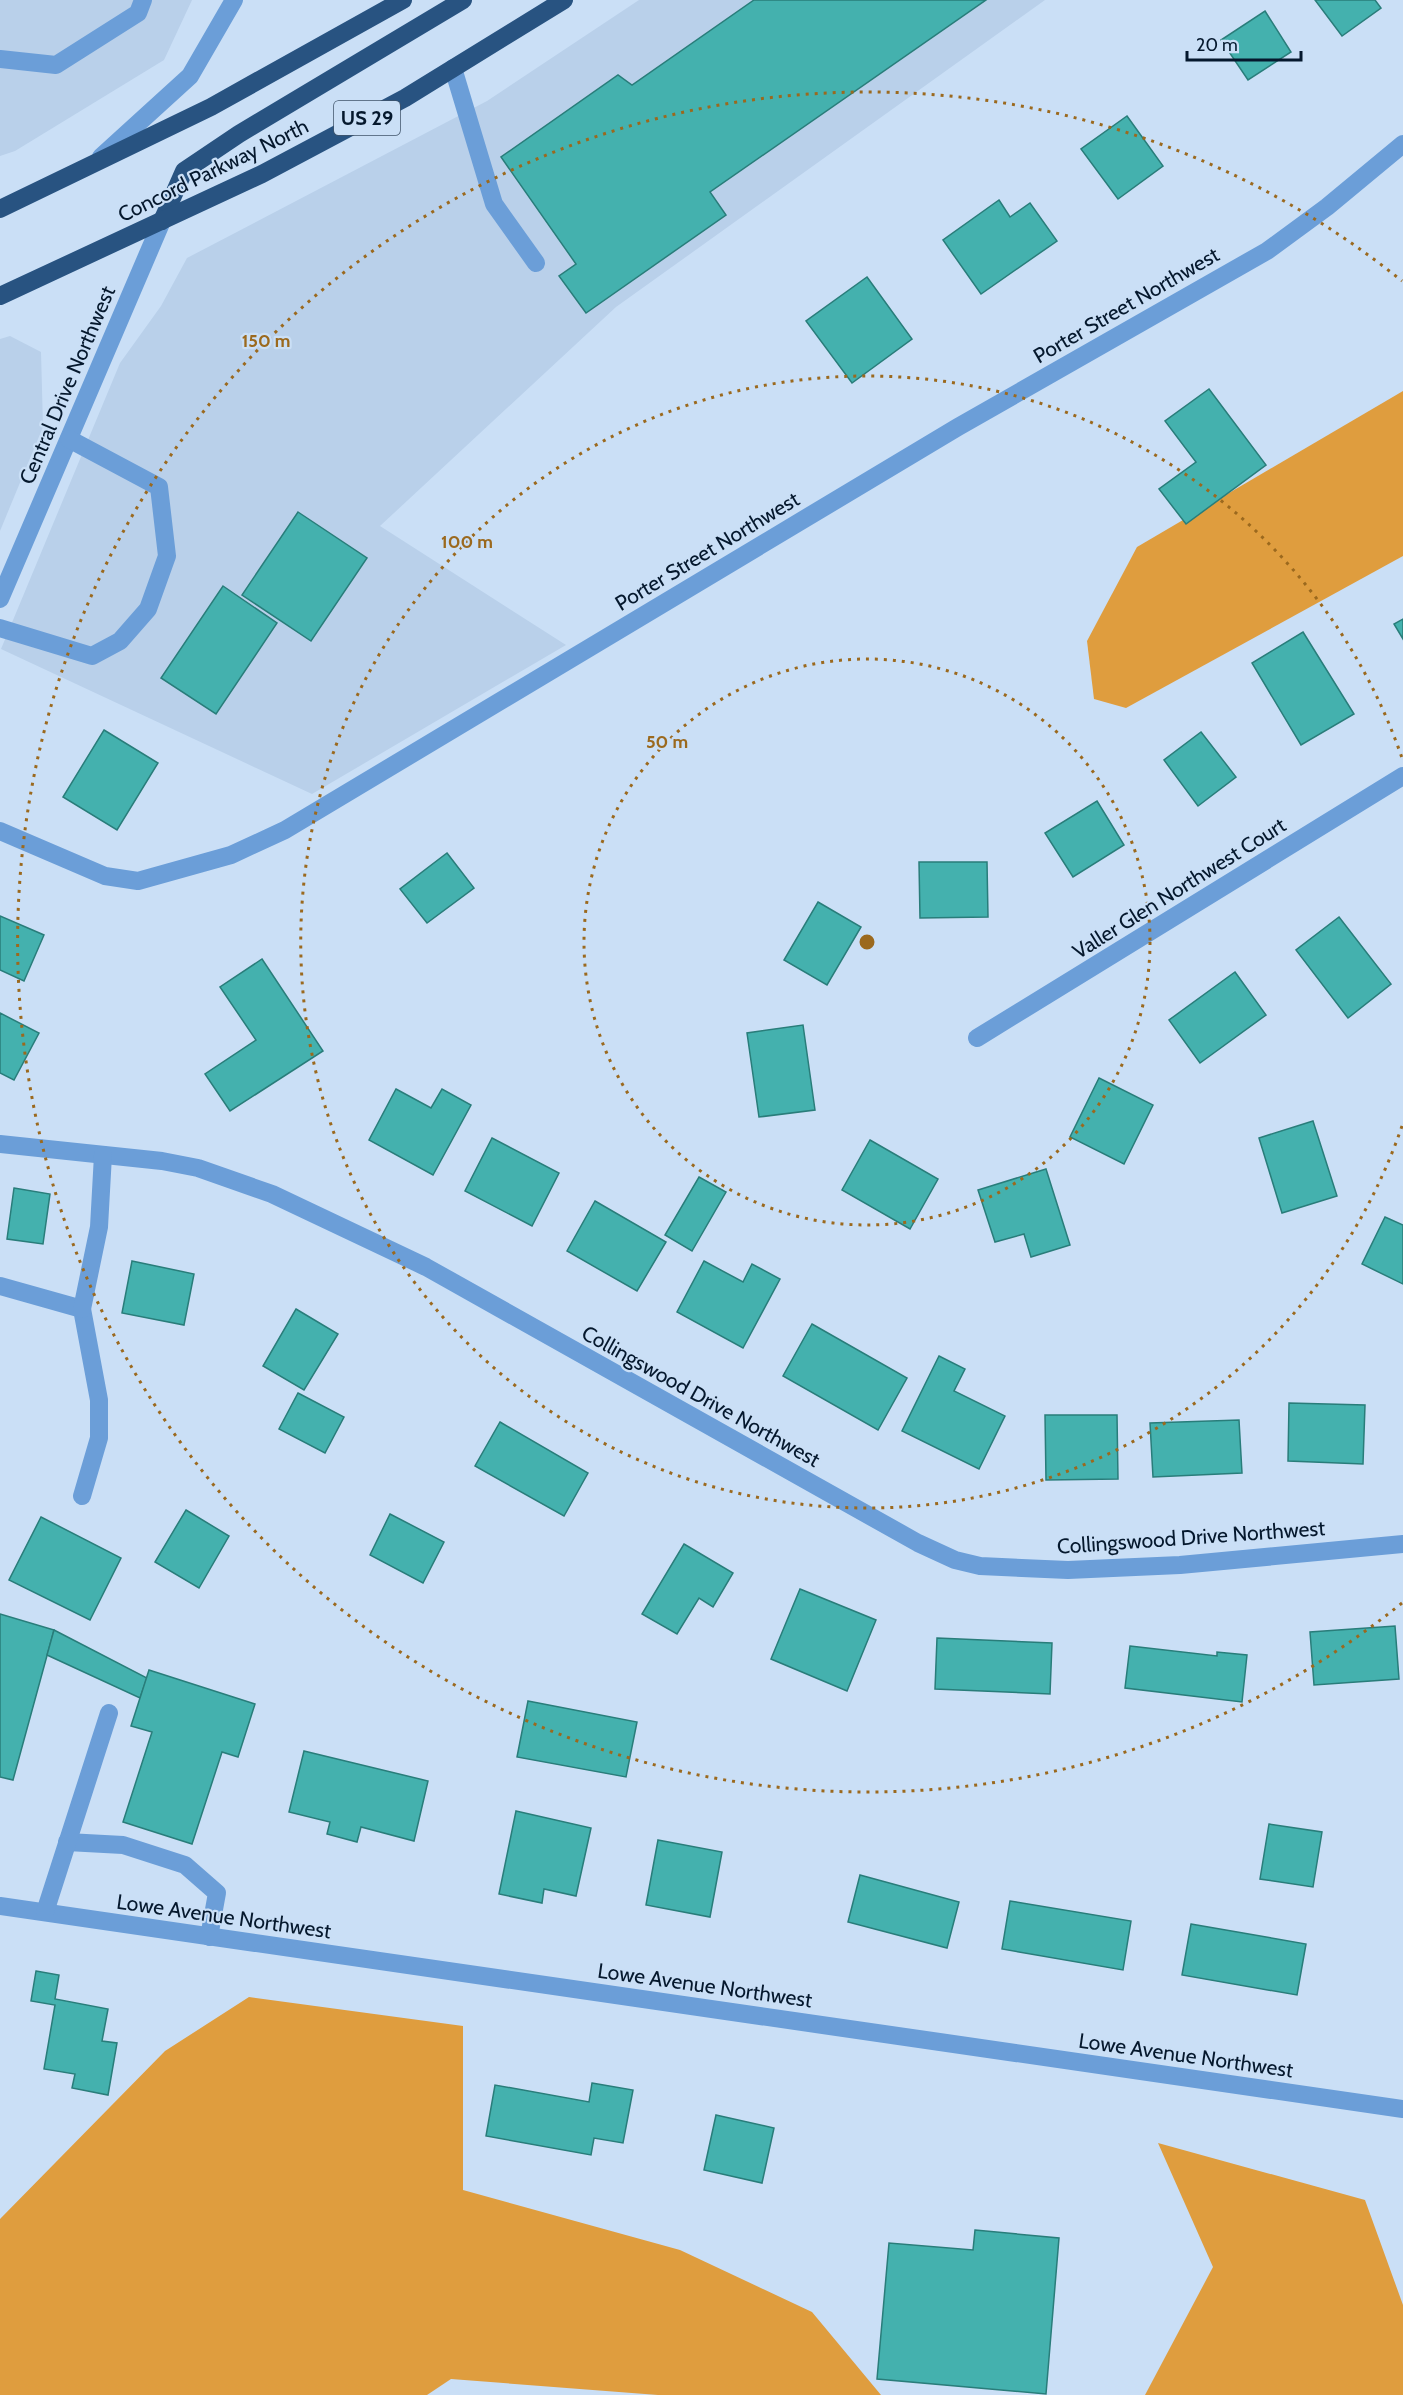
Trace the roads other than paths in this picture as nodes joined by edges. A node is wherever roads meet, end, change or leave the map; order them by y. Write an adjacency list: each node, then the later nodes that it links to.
1 (142, 0): 6 (street)
2 (234, 0): 9 (street)
3 (403, 0): 9 (highway)
4 (463, 0): 11 (highway)
5 (564, 0): 7 (highway, Concord Parkway North / US 29)
6 (0, 59)
7 (453, 68): 11 (highway, Concord Parkway North / US 29); 12 (street)
8 (1403, 144): 18 (street, Porter Street Northwest)
9 (93, 165): 10 (highway)
10 (0, 209)
11 (162, 221): 13 (highway, Concord Parkway North / US 29); 14 (street, Central Drive Northwest)
12 (536, 263)
13 (0, 296)
14 (69, 439): 15 (street, Central Drive Northwest); 16 (street)
15 (0, 599)
16 (0, 628)
17 (1401, 783): 19 (street, Valler Glen Northwest Court)
18 (0, 831)
19 (977, 1038)
20 (0, 1144): 21 (street, Collingswood Drive Northwest)
21 (103, 1155): 23 (street); 25 (street, Collingswood Drive Northwest)
22 (0, 1286): 23 (street)
23 (82, 1309): 24 (street)
24 (81, 1496)
25 (1403, 1544)
26 (108, 1713): 27 (street)
27 (67, 1842): 29 (street); 30 (street)
28 (0, 1906): 29 (street, Lowe Avenue Northwest)
29 (45, 1912): 30 (street, Lowe Avenue Northwest)
30 (209, 1936): 31 (street, Lowe Avenue Northwest)
31 (1403, 2109)

